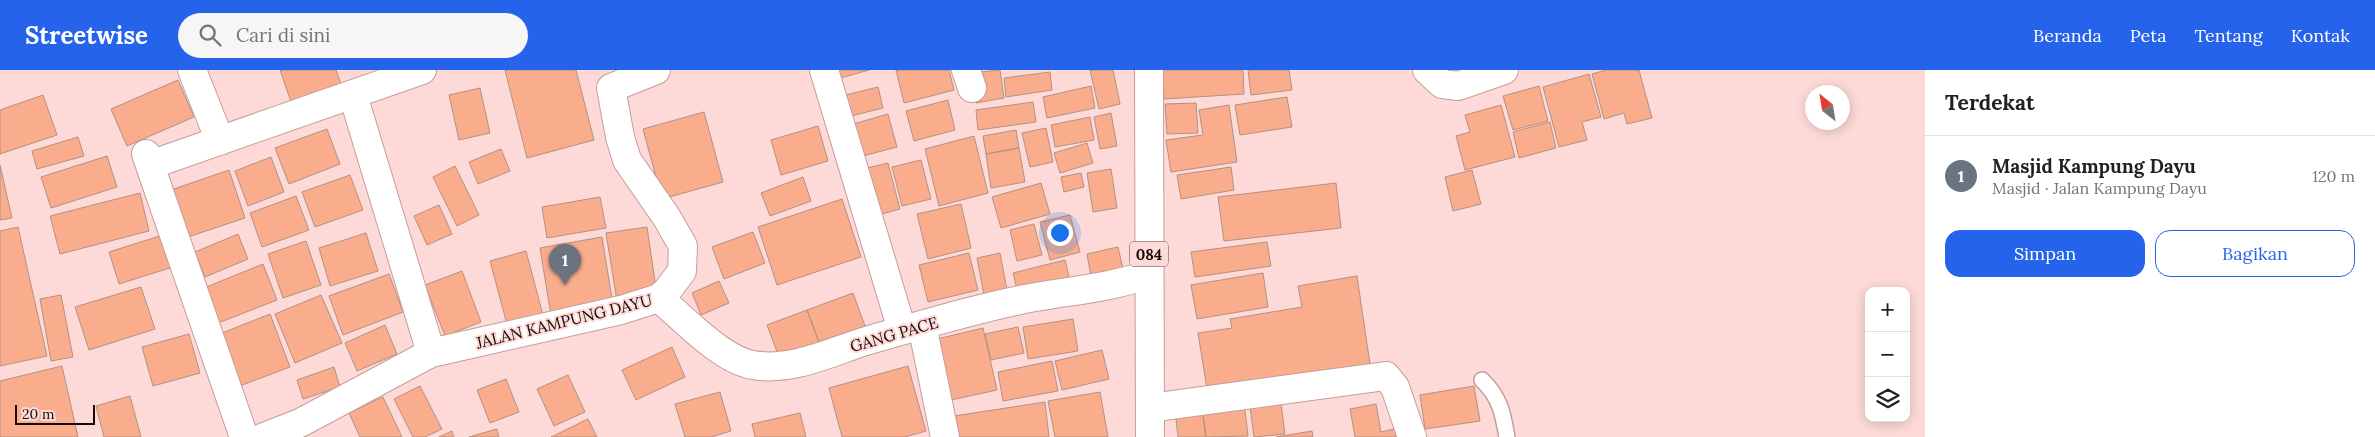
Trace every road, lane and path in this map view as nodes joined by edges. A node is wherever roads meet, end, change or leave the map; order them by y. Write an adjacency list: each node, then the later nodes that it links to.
1 (192, 70): 10 (street)
2 (422, 70): 9 (street)
3 (656, 70): 8 (street, JALAN KAMPUNG DAYU)
4 (824, 70): 13 (street)
5 (1149, 70): 11 (street, 084)
6 (1427, 70): 7 (street)
7 (1504, 70)
8 (609, 79): 12 (street, JALAN KAMPUNG DAYU)
9 (352, 95): 10 (street); 14 (street)
10 (220, 140): 18 (street)
11 (1149, 274): 13 (street, GANG PACE); 16 (street, 084)
12 (659, 298): 13 (street, GANG PACE); 14 (street, JALAN KAMPUNG DAYU)
13 (912, 328): 20 (street)
14 (431, 353): 17 (street, JALAN KAMPUNG DAYU)
15 (1482, 380): 23 (lane)
16 (1150, 408): 21 (street, 084); 22 (street)
17 (301, 430): 19 (street, JALAN KAMPUNG DAYU)
18 (244, 437)
19 (264, 437)
20 (945, 437)
21 (1150, 437)
22 (1412, 437)
23 (1507, 437)

